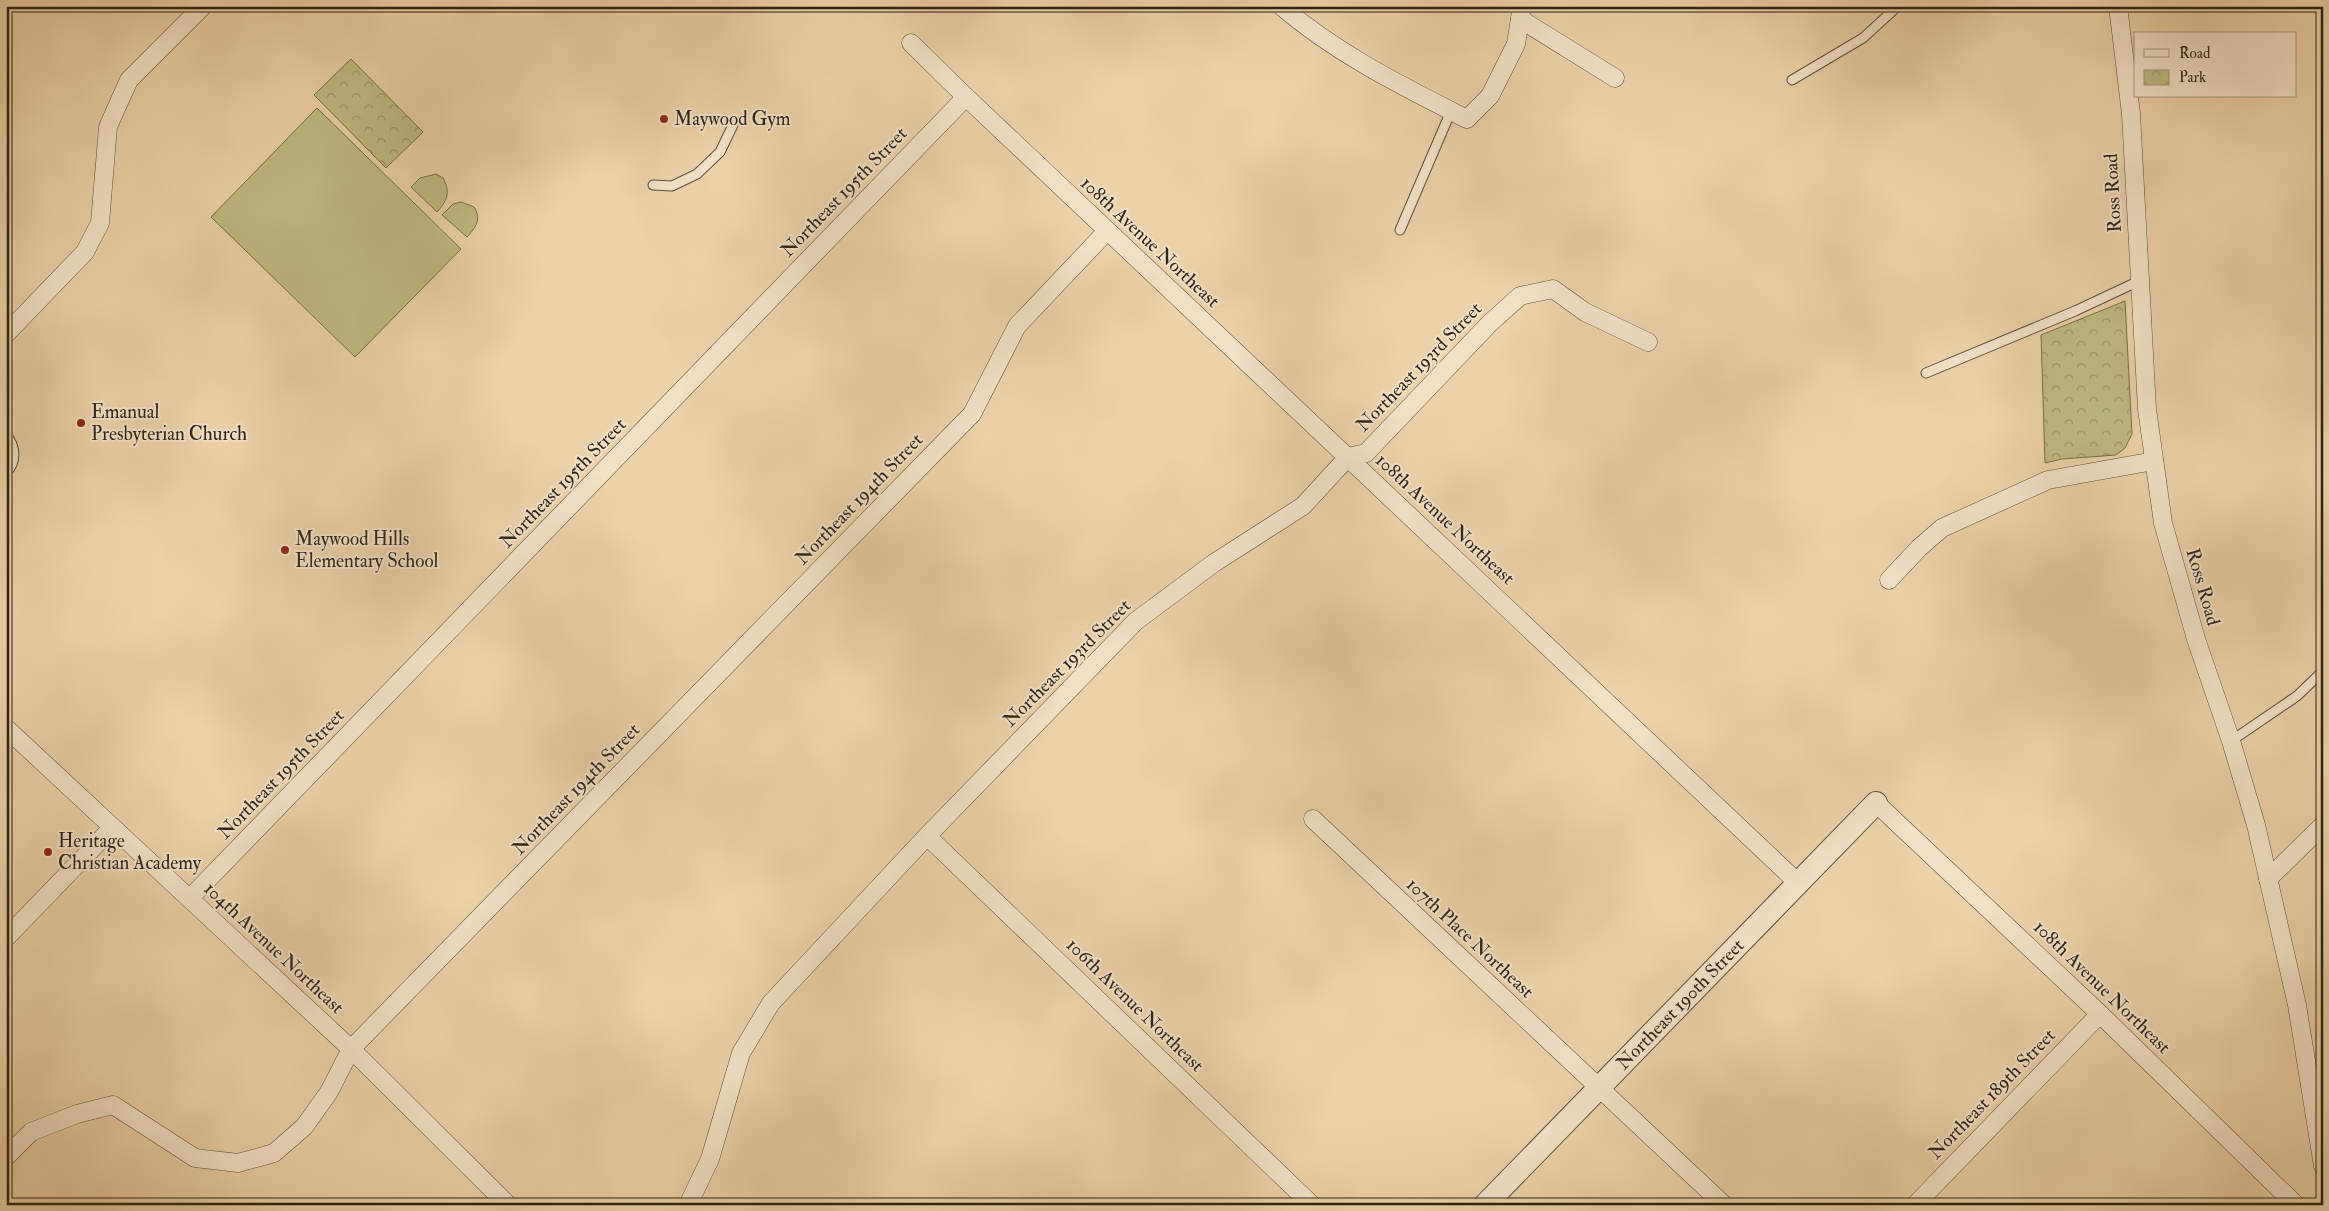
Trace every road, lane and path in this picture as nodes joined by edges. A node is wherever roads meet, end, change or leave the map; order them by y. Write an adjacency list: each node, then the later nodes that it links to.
1 (203, 6): 16 (street)
2 (1281, 6): 10 (street)
3 (1898, 6): 8 (lane)
4 (2118, 6): 15 (street, Ross Road)
5 (1521, 13): 7 (street); 10 (street)
6 (911, 43): 9 (street, 108th Avenue Northeast)
7 (1615, 78)
8 (1792, 80)
9 (966, 97): 14 (street, 108th Avenue Northeast); 34 (street, Northeast 195th Street)
10 (1451, 111): 13 (lane)
11 (733, 125): 12 (lane)
12 (653, 185)
13 (1400, 230)
14 (1107, 231): 20 (street, 108th Avenue Northeast); 37 (street, Northeast 194th Street)
15 (2139, 281): 18 (lane); 21 (street, Ross Road)
16 (6, 334)
17 (1648, 342): 20 (street, Northeast 193rd Street)
18 (1926, 373)
19 (6, 435): 22 (lane)
20 (1348, 457): 31 (street, Northeast 193rd Street); 33 (street, 108th Avenue Northeast)
21 (2154, 461): 23 (street); 26 (street, Ross Road)
22 (6, 473)
23 (1889, 580)
24 (2323, 670): 26 (lane)
25 (6, 728): 30 (street, 104th Avenue Northeast)
26 (2231, 741): 32 (street, Ross Road)
27 (1876, 803): 33 (street, Northeast 190th Street); 36 (street, 108th Avenue Northeast)
28 (1313, 819): 38 (street, 107th Place Northeast)
29 (2323, 825): 32 (street)
30 (112, 828): 34 (street, 104th Avenue Northeast); 35 (street)
31 (927, 836): 42 (street, Northeast 193rd Street); 43 (street, 106th Avenue Northeast)
32 (2268, 879): 40 (street, Ross Road)
33 (1797, 882): 38 (street, Northeast 190th Street)
34 (190, 898): 37 (street, 104th Avenue Northeast)
35 (6, 938)
36 (2100, 1014): 46 (street, Northeast 189th Street); 47 (street, 108th Avenue Northeast)
37 (351, 1049): 39 (street, Northeast 194th Street); 41 (street, 104th Avenue Northeast)
38 (1598, 1088): 44 (street, Northeast 190th Street); 45 (street, 107th Place Northeast)
39 (6, 1157)
40 (2323, 1166)
41 (508, 1205)
42 (688, 1205)
43 (1312, 1205)
44 (1485, 1205)
45 (1724, 1205)
46 (1916, 1205)
47 (2296, 1205)

